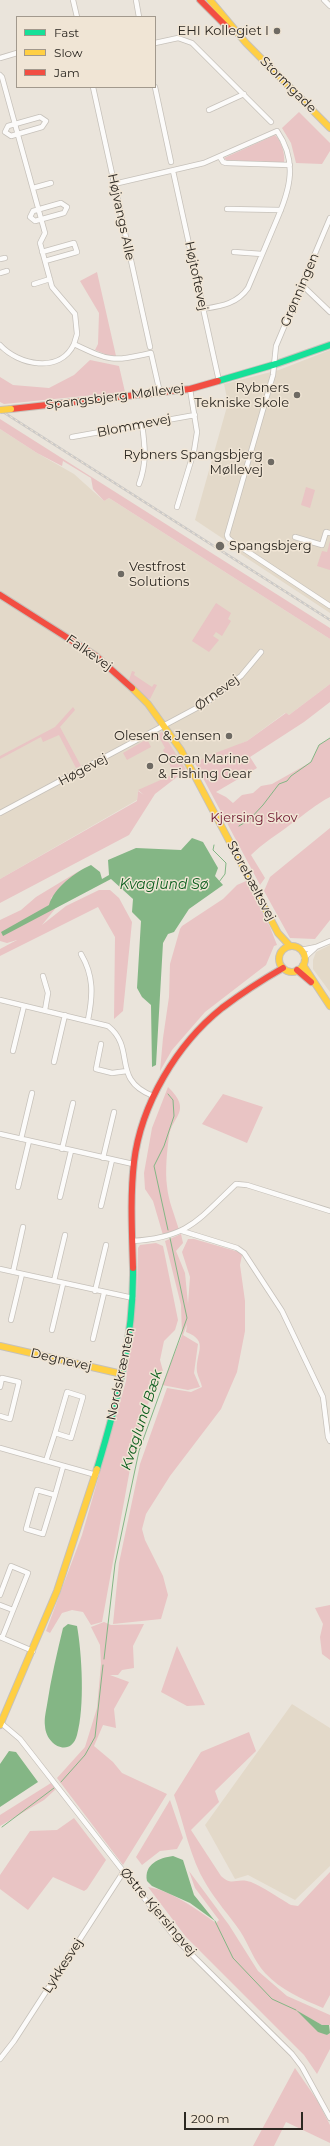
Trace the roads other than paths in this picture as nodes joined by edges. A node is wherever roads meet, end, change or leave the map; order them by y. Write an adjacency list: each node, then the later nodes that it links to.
1 (73, 0): 8 (street)
2 (136, 0): 9 (street)
3 (200, 0): 12 (street, Stormgade)
4 (204, 0): 10 (street)
5 (210, 0): 10 (street, Stormgade)
6 (324, 0): 7 (street)
7 (330, 6)
8 (77, 16)
9 (139, 16)
10 (225, 19): 12 (street, Stormgade)
11 (156, 42): 18 (street)
12 (246, 43): 22 (street, Stormgade)
13 (16, 53): 14 (street)
14 (0, 58)
15 (0, 76): 21 (street)
16 (93, 88): 29 (street, Højvangs Alle)
17 (155, 88): 25 (street)
18 (244, 94): 19 (street); 20 (street)
19 (209, 110)
20 (271, 122)
21 (15, 124): 23 (street); 23 (street); 23 (street)
22 (330, 128)
23 (18, 134): 30 (street)
24 (220, 157): 26 (street); 26 (street); 27 (street)
25 (171, 162)
26 (290, 165): 33 (street)
27 (172, 171): 29 (street); 45 (street, Højtoftevej)
28 (51, 183): 30 (street)
29 (114, 184): 50 (street, Højvangs Alle)
30 (33, 188): 32 (street)
31 (227, 209): 33 (street)
32 (39, 210): 34 (street); 34 (street); 34 (street)
33 (281, 210): 38 (street)
34 (41, 220): 36 (street)
35 (329, 222): 44 (street, Grønningen)
36 (42, 252): 39 (street); 39 (street)
37 (234, 252): 38 (street)
38 (262, 254): 45 (street)
39 (45, 261): 42 (street)
40 (7, 271): 41 (street)
41 (0, 273)
42 (50, 280): 43 (street); 47 (street)
43 (34, 284)
44 (302, 285): 46 (street); 51 (street, Grønningen)
45 (203, 309): 52 (street, Højtoftevej)
46 (330, 312)
47 (74, 344): 48 (street); 54 (street)
48 (0, 345)
49 (330, 345): 51 (street, Spangsbjerg Møllevej)
50 (150, 347)
51 (276, 364): 52 (street, Spangsbjerg Møllevej); 64 (street)
52 (220, 381): 53 (street, Spangsbjerg Møllevej)
53 (190, 389): 54 (street, Spangsbjerg Møllevej); 56 (street)
54 (160, 393): 55 (street, Spangsbjerg Møllevej, bridge)
55 (0, 410)
56 (195, 414): 57 (street, Blommevej); 60 (street)
57 (142, 424): 58 (street, Blommevej); 59 (street)
58 (72, 437)
59 (139, 484)
60 (178, 507)
61 (330, 533): 62 (street)
62 (295, 537)
63 (0, 595): 66 (street, Falkevej)
64 (330, 606)
65 (262, 652): 66 (street, Ørnevej)
66 (164, 726): 67 (street, Høgevej); 68 (street, Storebæltsvej)
67 (0, 813)
68 (278, 932): 70 (street, Storebæltsvej); 72 (street, Storebæltsvej)
69 (330, 941): 71 (street)
70 (290, 946): 72 (street); 73 (street)
71 (316, 947): 73 (street); 75 (street)
72 (283, 949): 76 (street)
73 (301, 950): 75 (street)
74 (81, 954): 88 (street)
75 (304, 958): 77 (street)
76 (279, 962): 78 (street); 81 (street, Nordskrænten)
77 (303, 965): 79 (street); 82 (street)
78 (284, 968): 79 (street); 81 (street, Nordskrænten)
79 (297, 970): 82 (street)
80 (43, 976): 86 (street)
81 (262, 979): 94 (street, Nordskrænten)
82 (314, 984): 85 (street)
83 (0, 1000): 84 (street)
84 (24, 1006): 86 (street); 90 (street)
85 (330, 1006)
86 (45, 1010): 87 (street)
87 (65, 1015): 88 (street); 91 (street)
88 (88, 1020): 92 (street)
89 (101, 1044): 92 (street)
90 (13, 1050)
91 (54, 1062)
92 (127, 1071): 94 (street)
93 (32, 1093): 98 (street)
94 (153, 1096): 104 (street, Nordskrænten)
95 (73, 1103): 100 (street)
96 (114, 1112): 102 (street)
97 (0, 1134): 98 (street)
98 (21, 1139): 99 (street)
99 (29, 1141): 100 (street); 105 (street)
100 (62, 1149): 101 (street)
101 (71, 1151): 102 (street); 106 (street)
102 (103, 1158): 103 (street)
103 (112, 1160): 104 (street); 107 (street)
104 (133, 1164): 112 (street, Nordskrænten)
105 (18, 1187)
106 (60, 1196)
107 (101, 1206)
108 (330, 1211): 110 (street)
109 (23, 1227): 115 (street)
110 (182, 1231): 112 (street); 130 (street)
111 (65, 1235): 117 (street)
112 (132, 1241): 121 (street, Nordskrænten)
113 (106, 1245): 119 (street)
114 (0, 1269): 115 (street)
115 (13, 1272): 116 (street)
116 (22, 1274): 117 (street); 122 (street)
117 (54, 1281): 118 (street)
118 (63, 1284): 119 (street); 123 (street)
119 (95, 1291): 120 (street)
120 (104, 1293): 121 (street); 124 (street)
121 (133, 1298): 126 (street, Nordskrænten)
122 (11, 1320)
123 (52, 1330)
124 (94, 1339)
125 (0, 1346): 126 (street, Degnevej)
126 (122, 1374): 134 (street, Nordskrænten)
127 (0, 1387): 128 (street)
128 (0, 1416)
129 (54, 1433): 129 (street); 132 (street)
130 (330, 1441)
131 (0, 1449): 132 (street)
132 (46, 1462): 133 (street)
133 (63, 1466): 134 (street); 135 (street)
134 (96, 1475): 140 (street, Nordskrænten)
135 (54, 1495): 135 (street)
136 (0, 1595): 138 (street)
137 (0, 1605): 138 (street)
138 (13, 1610): 139 (street)
139 (1, 1637): 140 (street)
140 (33, 1651): 141 (street, Nordskrænten)
141 (0, 1724): 142 (street, Østre Kjersingvej)
142 (124, 1871): 143 (street, Lykkesvej); 144 (street, Østre Kjersingvej)
143 (0, 2059)
144 (330, 2118)

